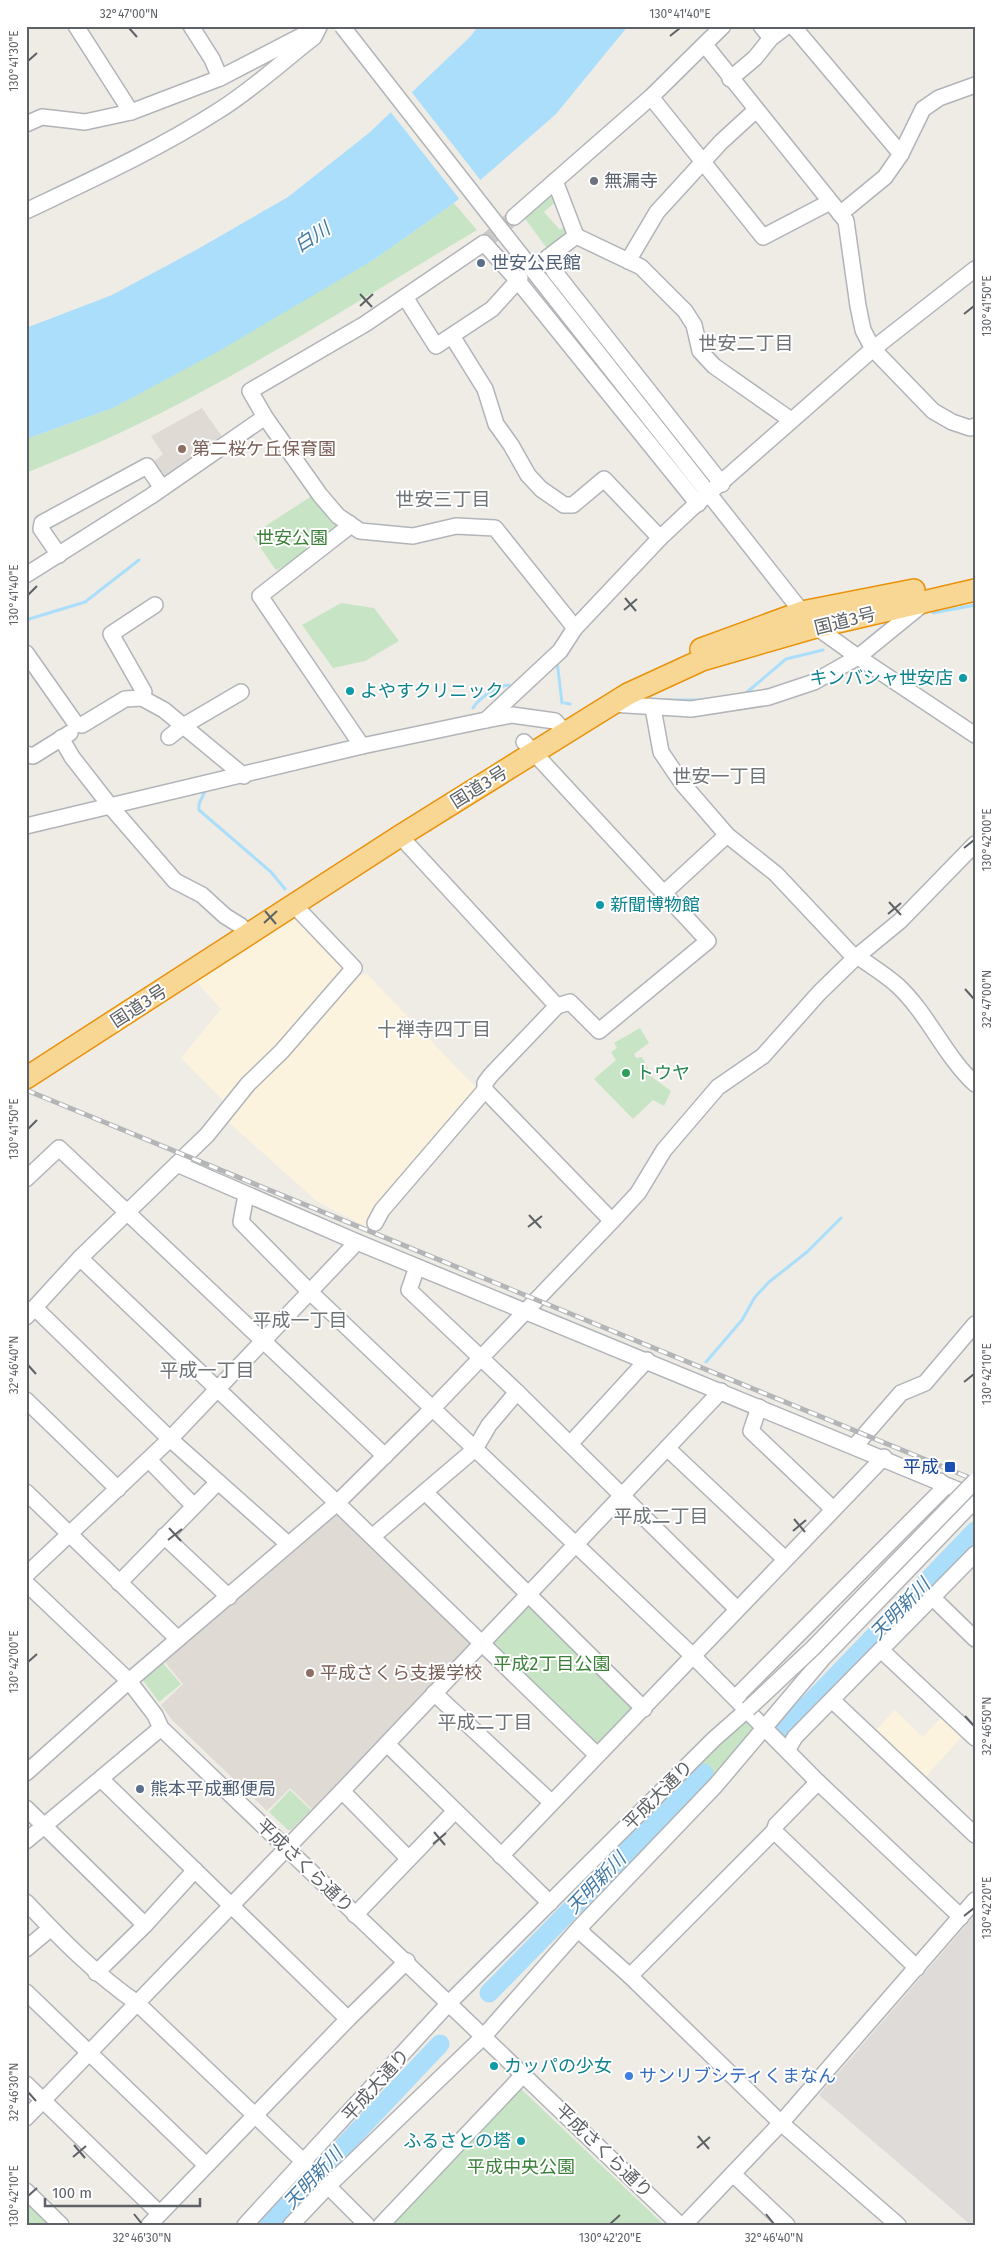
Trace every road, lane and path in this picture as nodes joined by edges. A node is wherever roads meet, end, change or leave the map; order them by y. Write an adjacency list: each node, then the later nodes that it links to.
1 (76, 26): 16 (street)
2 (191, 26): 11 (street)
3 (342, 26): 36 (street, bridge)
4 (722, 26): 10 (street)
5 (761, 26): 9 (street)
6 (787, 26): 9 (street)
7 (793, 26): 18 (street)
8 (319, 27): 11 (street); 22 (street)
9 (771, 38): 12 (street)
10 (705, 45): 12 (street); 14 (street)
11 (220, 78): 16 (street)
12 (730, 79): 15 (street)
13 (975, 85): 18 (street)
14 (651, 97): 19 (street); 20 (street)
15 (756, 110): 19 (street); 21 (street)
16 (131, 112): 17 (street)
17 (26, 124)
18 (901, 154): 21 (street)
19 (703, 161): 21 (street); 25 (street)
20 (556, 181): 23 (street); 24 (street)
21 (835, 208): 30 (street)
22 (26, 212)
23 (514, 217)
24 (576, 236): 25 (street); 34 (street)
25 (628, 261): 32 (street)
26 (975, 269): 30 (street)
27 (519, 279): 28 (street); 29 (street); 36 (street)
28 (405, 297): 29 (street); 31 (street)
29 (452, 336): 38 (street)
30 (873, 349): 32 (street); 33 (street)
31 (265, 417): 35 (street); 37 (street)
32 (791, 420): 34 (street)
33 (975, 426)
34 (722, 484): 36 (street)
35 (162, 488): 39 (street); 39 (street)
36 (703, 500): 38 (street); 45 (street)
37 (349, 523): 46 (street); 60 (street)
38 (660, 538): 46 (street)
39 (59, 555): 40 (street)
40 (26, 575)
41 (975, 578): 45 (highway, 国道3号)
42 (975, 590): 43 (highway, 国道3号)
43 (927, 601): 45 (highway, 国道3号); 48 (street)
44 (155, 605): 50 (street)
45 (809, 620): 48 (street); 51 (highway, 国道3号); 56 (highway, 国道3号)
46 (575, 628): 53 (street)
47 (26, 653): 54 (street)
48 (858, 657): 52 (street); 57 (street)
49 (241, 692): 55 (street)
50 (142, 698): 54 (street); 55 (street)
51 (609, 704): 52 (street); 56 (highway, 国道3号)
52 (653, 708): 67 (street)
53 (486, 720): 56 (street); 60 (street)
54 (82, 725): 59 (street)
55 (183, 726): 58 (street); 63 (street)
56 (560, 726): 61 (highway, 国道3号)
57 (975, 735)
58 (169, 737)
59 (61, 738): 62 (street); 64 (street)
60 (362, 746): 63 (street)
61 (528, 747): 66 (highway, 国道3号); 69 (street); 71 (highway, 国道3号)
62 (26, 754)
63 (244, 776): 64 (street)
64 (111, 807): 65 (street); 71 (street)
65 (26, 826)
66 (400, 836): 70 (highway, 国道3号); 73 (street)
67 (727, 836): 69 (street); 72 (street)
68 (975, 844): 72 (street)
69 (664, 893): 73 (street)
70 (294, 905): 74 (highway, 国道3号); 78 (street)
71 (241, 926): 74 (highway, 国道3号)
72 (856, 957): 76 (street); 82 (street)
73 (557, 1006): 77 (street)
74 (37, 1061): 75 (highway, 国道3号)
75 (26, 1078)
76 (975, 1084)
77 (485, 1090): 82 (street); 83 (street)
78 (177, 1164): 80 (street); 81 (street)
79 (26, 1179): 81 (street)
80 (246, 1195): 84 (street); 87 (street)
81 (128, 1212): 85 (street); 91 (street)
82 (612, 1221): 88 (street)
83 (375, 1223)
84 (357, 1242): 86 (street); 87 (street)
85 (80, 1258): 89 (street); 94 (street)
86 (417, 1267): 88 (street); 92 (street)
87 (309, 1291): 91 (street); 99 (street)
88 (526, 1312): 92 (street); 93 (street)
89 (31, 1313): 100 (street)
90 (975, 1324): 102 (street)
91 (262, 1340): 94 (street); 105 (street)
92 (481, 1358): 96 (street); 99 (street)
93 (647, 1360): 95 (street); 101 (street)
94 (216, 1388): 100 (street); 116 (street)
95 (721, 1391): 98 (street); 103 (street)
96 (517, 1392): 101 (street); 104 (street)
97 (26, 1400): 111 (street)
98 (759, 1407): 102 (street); 118 (street)
99 (432, 1409): 104 (street); 105 (street)
100 (170, 1439): 107 (street); 110 (street)
101 (570, 1444): 114 (street)
102 (855, 1446): 106 (street)
103 (667, 1448): 114 (street); 125 (street)
104 (475, 1449): 113 (street); 123 (street)
105 (385, 1456): 116 (street)
106 (884, 1458): 108 (street); 118 (street)
107 (148, 1460): 111 (street); 117 (street)
108 (940, 1481): 115 (street); 140 (street)
109 (975, 1481): 143 (street, 平成大通り, bridge)
110 (218, 1482): 117 (street); 122 (street)
111 (118, 1490): 119 (street)
112 (26, 1492): 119 (street)
113 (425, 1492): 121 (street); 129 (street)
114 (622, 1496): 123 (street); 132 (street)
115 (975, 1499): 144 (street, 平成大通り)
116 (338, 1503): 121 (street); 122 (street)
117 (193, 1506): 120 (street)
118 (833, 1510): 125 (street)
119 (69, 1534): 126 (street); 128 (street)
120 (164, 1536): 128 (street); 130 (street)
121 (372, 1537): 135 (street)
122 (288, 1544): 130 (street)
123 (575, 1545): 129 (street); 137 (street)
124 (975, 1554): 131 (street)
125 (785, 1559): 132 (street)
126 (26, 1576)
127 (26, 1583): 138 (street, 平成さくら通り)
128 (118, 1583): 134 (street)
129 (528, 1594): 135 (street); 142 (street)
130 (230, 1597): 134 (street)
131 (932, 1597): 133 (street); 136 (street)
132 (737, 1609): 137 (street)
133 (975, 1638)
134 (178, 1639): 138 (street)
135 (482, 1643): 139 (street); 149 (street)
136 (881, 1650): 141 (street); 146 (street)
137 (693, 1656): 140 (street); 142 (street)
138 (129, 1681): 145 (street, 平成さくら通り); 150 (street)
139 (434, 1693): 147 (street); 154 (street)
140 (736, 1697): 143 (street)
141 (832, 1700): 148 (street); 159 (street)
142 (644, 1709): 149 (street)
143 (748, 1709): 144 (street); 167 (street, 平成大通り)
144 (765, 1726): 148 (street); 172 (street, 平成大通り)
145 (161, 1728): 151 (street); 161 (street, 平成さくら通り)
146 (975, 1738)
147 (387, 1744): 153 (street); 156 (street)
148 (788, 1749): 152 (street)
149 (597, 1755): 154 (street)
150 (26, 1773)
151 (101, 1778): 157 (street); 164 (street)
152 (818, 1782): 158 (street); 170 (street)
153 (342, 1791): 161 (street); 163 (street)
154 (552, 1802): 162 (street)
155 (26, 1808): 157 (street)
156 (455, 1811): 162 (street); 163 (street)
157 (45, 1825): 160 (street); 171 (street)
158 (774, 1831): 176 (street); 178 (street)
159 (975, 1835)
160 (26, 1841)
161 (286, 1848): 168 (street); 169 (street, 平成さくら通り)
162 (501, 1856): 167 (street)
163 (408, 1858): 169 (street)
164 (195, 1870): 168 (street); 171 (street)
165 (975, 1900): 170 (street)
166 (26, 1902): 173 (street)
167 (550, 1904): 181 (street, 平成大通り)
168 (231, 1906): 180 (street); 182 (street)
169 (355, 1915): 175 (street, 平成さくら通り)
170 (960, 1917): 176 (street)
171 (145, 1925): 177 (street)
172 (580, 1926): 178 (street); 183 (street, 平成大通り)
173 (50, 1928): 174 (street); 177 (street)
174 (26, 1949)
175 (407, 1961): 181 (street, 平成さくら通り); 182 (street)
176 (917, 1968): 190 (street)
177 (96, 1972): 180 (street)
178 (630, 1976): 190 (street)
179 (26, 1992): 184 (street)
180 (137, 2003): 184 (street); 188 (street)
181 (449, 2003): 183 (street, 平成さくら通り); 191 (street, 平成大通り)
182 (348, 2019): 188 (street)
183 (484, 2036): 185 (street, 平成さくら通り); 194 (street, 平成大通り)
184 (88, 2052): 187 (street); 192 (street)
185 (524, 2074): 202 (street); 203 (street, 平成さくら通り)
186 (26, 2084): 187 (street)
187 (43, 2101): 189 (street); 196 (street)
188 (254, 2116): 191 (street); 192 (street)
189 (26, 2118)
190 (781, 2123): 193 (street); 205 (street)
191 (304, 2163): 199 (street, 平成大通り)
192 (206, 2165): 196 (street)
193 (733, 2174): 203 (street); 204 (street)
194 (328, 2186): 200 (street, 平成大通り); 201 (street)
195 (26, 2191): 197 (street)
196 (159, 2213): 198 (street)
197 (61, 2225)
198 (149, 2225)
199 (245, 2225)
200 (291, 2225)
201 (368, 2225)
202 (380, 2225)
203 (682, 2225)
204 (787, 2225)
205 (898, 2225)

